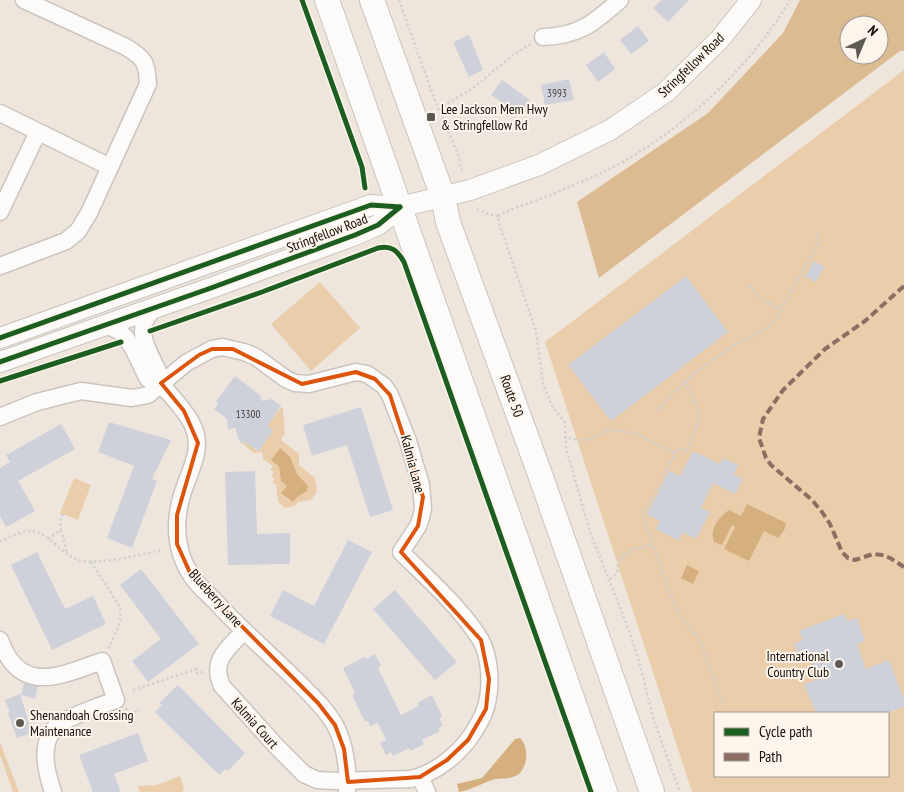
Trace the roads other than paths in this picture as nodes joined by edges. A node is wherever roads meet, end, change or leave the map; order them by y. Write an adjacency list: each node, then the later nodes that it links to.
1 (24, 0): 9 (street)
2 (327, 0): 11 (highway)
3 (372, 0): 10 (highway, Route 50)
4 (620, 0): 6 (street)
5 (751, 0): 10 (main road, Stringfellow Road)
6 (543, 37)
7 (0, 113): 8 (street)
8 (38, 132): 9 (street); 12 (street)
9 (110, 167): 13 (street)
10 (443, 197): 11 (main road, Stringfellow Road); 26 (highway, Route 50)
11 (400, 207): 14 (main road, Stringfellow Road); 16 (main road, Stringfellow Road); 25 (highway)
12 (0, 212)
13 (0, 266)
14 (166, 303): 15 (main road, Stringfellow Road); 18 (street, Blueberry Lane)
15 (97, 328): 17 (main road, Stringfellow Road); 18 (street, Blueberry Lane)
16 (0, 338)
17 (0, 362)
18 (161, 383): 19 (street); 20 (street, Blueberry Lane); 22 (street, Kalmia Lane)
19 (0, 417)
20 (244, 630): 23 (street, Blueberry Lane); 23 (street, Kalmia Court)
21 (0, 640): 24 (street)
22 (423, 785): 23 (street, Kalmia Lane)
23 (347, 787)
24 (53, 792)
25 (605, 792)
26 (652, 792)

